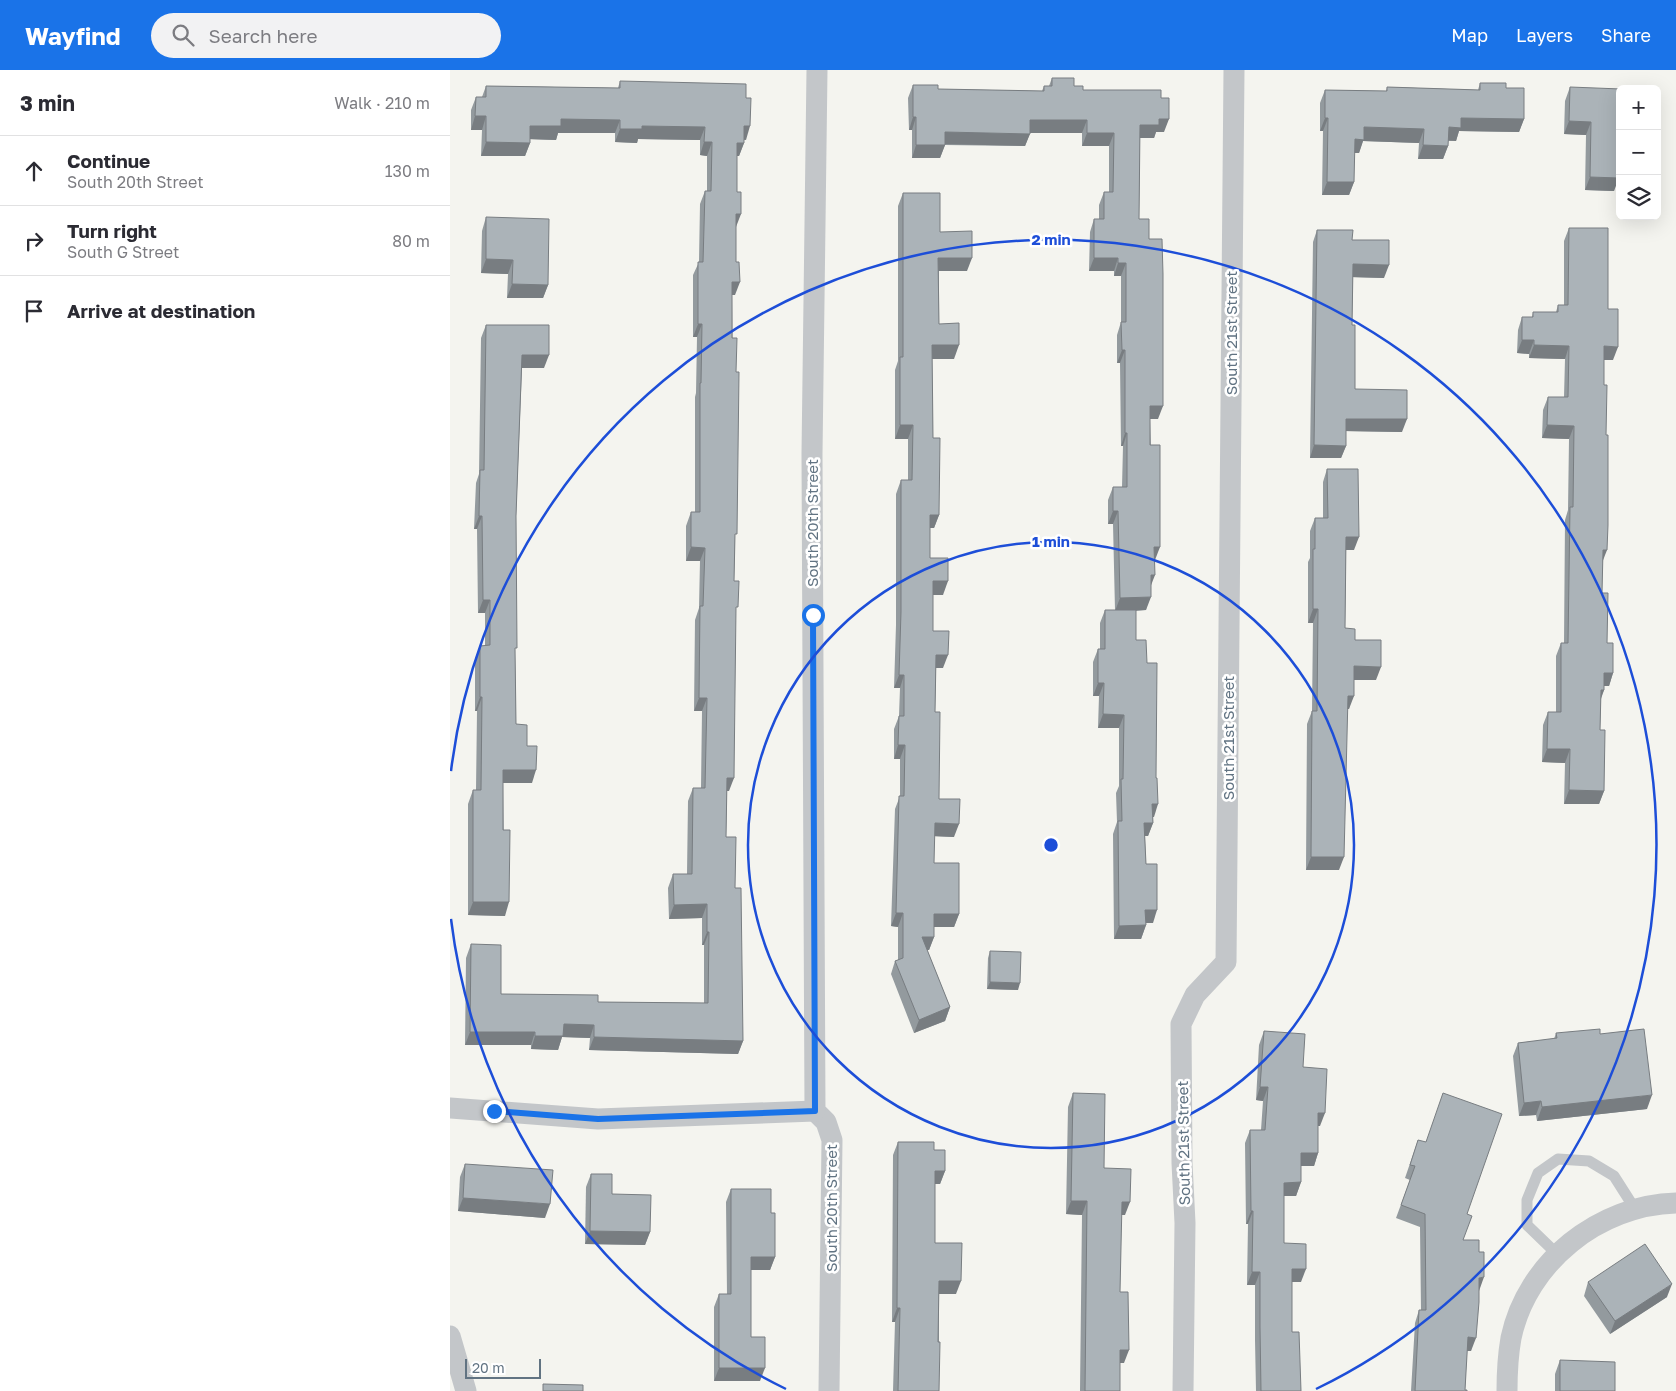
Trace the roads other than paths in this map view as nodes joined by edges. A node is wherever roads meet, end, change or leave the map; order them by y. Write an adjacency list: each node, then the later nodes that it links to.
1 (817, 70): 4 (street, South 20th Street)
2 (1234, 70): 11 (street, South 21st Street)
3 (450, 1108): 4 (street)
4 (815, 1111): 10 (street, South 20th Street)
5 (1676, 1203): 6 (street)
6 (1635, 1209): 7 (street); 7 (lane)
7 (1557, 1254): 12 (street)
8 (450, 1336): 9 (street)
9 (466, 1391)
10 (829, 1391)
11 (1183, 1391)
12 (1507, 1391)

